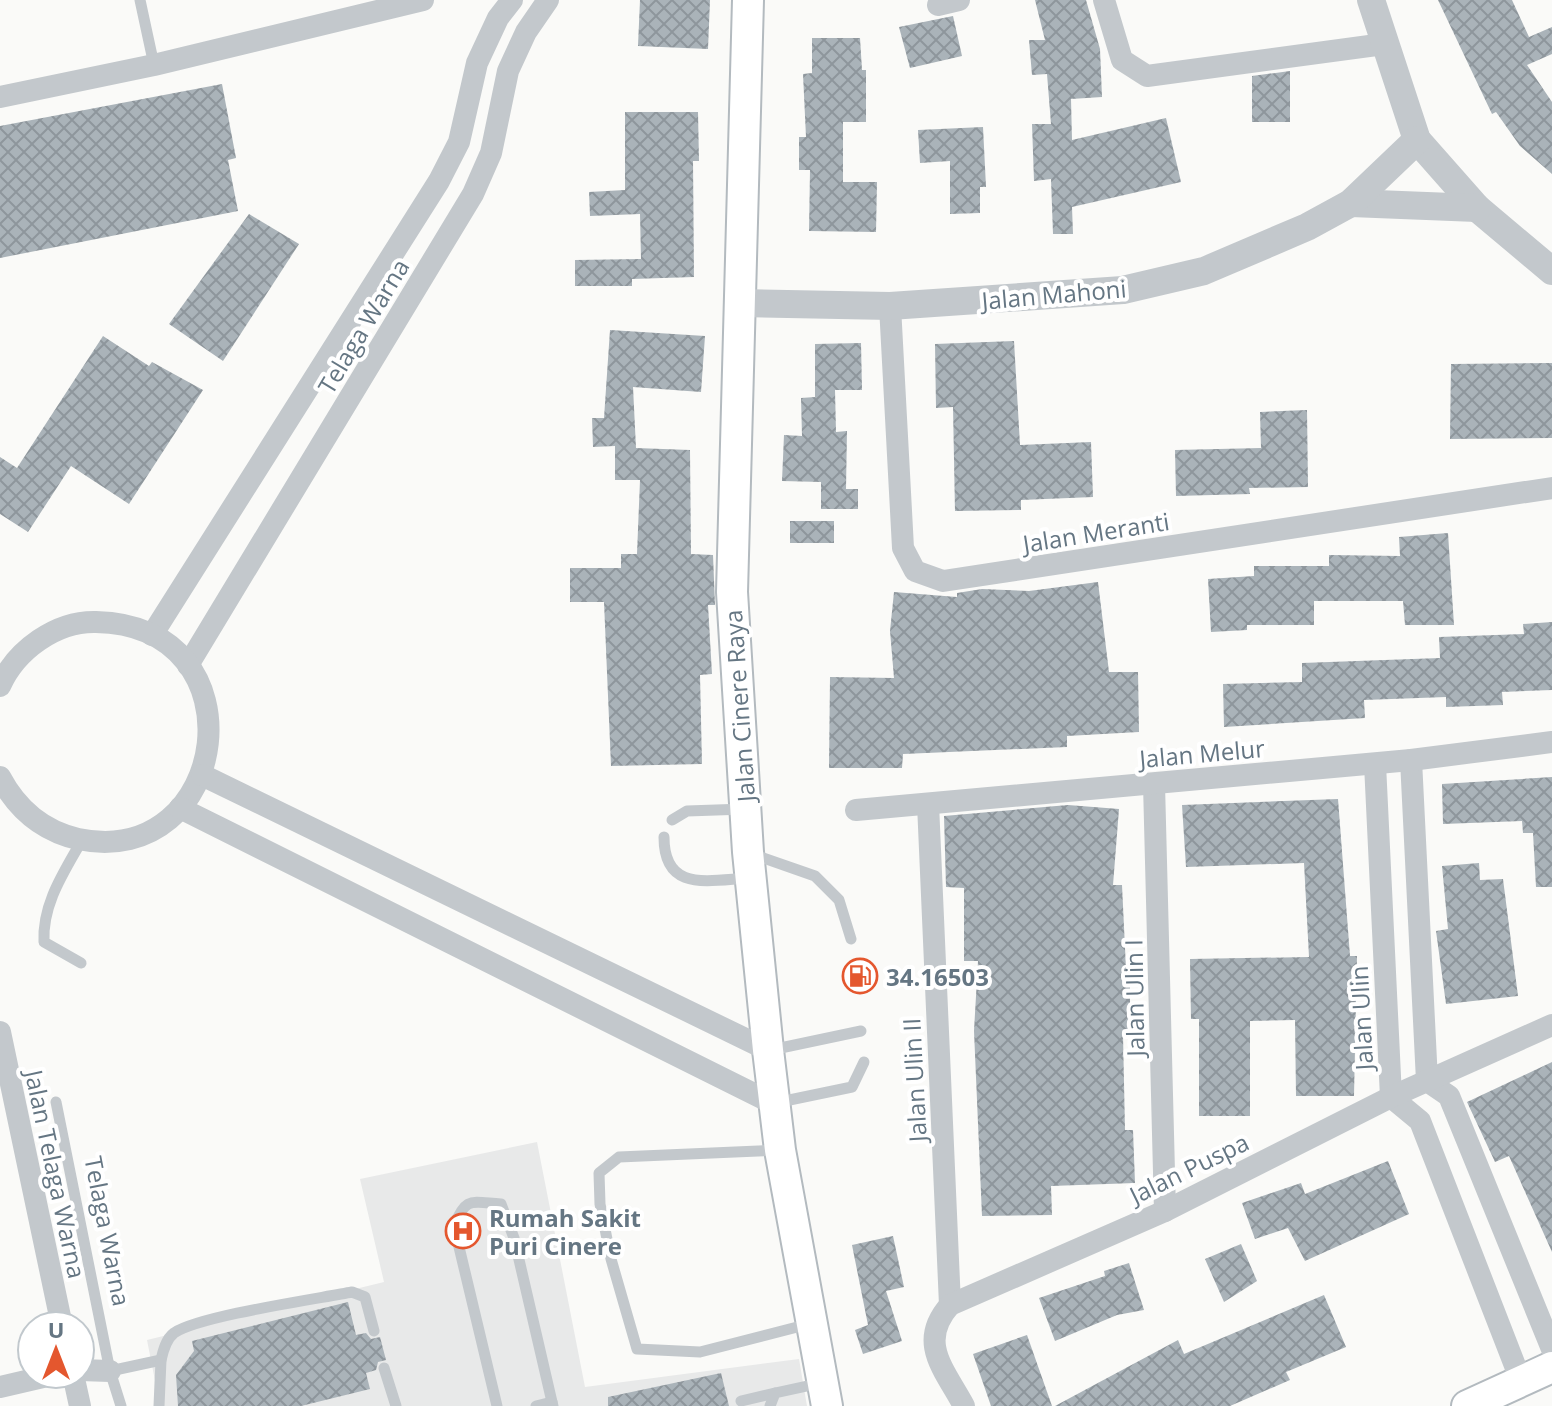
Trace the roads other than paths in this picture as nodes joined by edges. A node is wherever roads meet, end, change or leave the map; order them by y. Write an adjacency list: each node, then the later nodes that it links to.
1 (140, 0): 9 (lane)
2 (423, 0): 9 (street)
3 (512, 0): 18 (street, Telaga Warna)
4 (548, 0): 19 (street, Telaga Warna)
5 (748, 0): 15 (main road, Jalan Cinere Raya)
6 (1104, 0): 8 (street)
7 (1371, 0): 8 (street)
8 (1384, 44): 11 (street)
9 (154, 65): 10 (street)
10 (0, 97)
11 (1417, 140): 12 (street, Jalan Mahoni); 13 (street)
12 (1351, 203): 13 (street); 16 (street, Jalan Mahoni)
13 (1477, 208): 14 (street)
14 (1552, 271)
15 (741, 303): 16 (street, Jalan Mahoni); 29 (main road, Jalan Cinere Raya)
16 (890, 306): 17 (street, Jalan Meranti)
17 (1552, 488)
18 (152, 635): 19 (street); 20 (street)
19 (188, 665): 24 (street)
20 (0, 686)
21 (1552, 742): 22 (street, Jalan Melur)
22 (1411, 760): 23 (street, Jalan Melur); 42 (street)
23 (1375, 764): 26 (street, Jalan Melur); 43 (street, Jalan Ulin)
24 (202, 775): 28 (street); 40 (street)
25 (0, 777): 33 (street)
26 (1154, 784): 27 (street, Jalan Melur); 47 (street, Jalan Ulin I)
27 (928, 804): 30 (street, Jalan Melur); 48 (street, Jalan Ulin II)
28 (180, 808): 33 (street); 45 (street)
29 (746, 809): 31 (lane); 34 (main road, Jalan Cinere Raya)
30 (856, 810)
31 (672, 820)
32 (664, 837): 34 (lane)
33 (82, 840): 36 (lane)
34 (749, 865): 35 (lane); 40 (main road, Jalan Cinere Raya)
35 (851, 939)
36 (81, 963)
37 (1552, 1025): 42 (street, Jalan Puspa)
38 (861, 1031): 40 (lane)
39 (0, 1032): 49 (street, Jalan Telaga Warna)
40 (768, 1050): 45 (main road, Jalan Cinere Raya)
41 (864, 1062): 45 (lane)
42 (1427, 1081): 43 (street, Jalan Puspa); 52 (street)
43 (1391, 1097): 47 (street, Jalan Puspa); 58 (street, Jalan Ulin)
44 (56, 1102): 57 (lane, Telaga Warna)
45 (774, 1104): 46 (main road, Jalan Cinere Raya)
46 (780, 1150): 50 (main road, Jalan Cinere Raya); 50 (lane)
47 (1165, 1211): 48 (street, Jalan Puspa)
48 (950, 1305): 69 (street)
49 (59, 1310)
50 (810, 1324): 60 (main road, Jalan Cinere Raya)
51 (374, 1331): 53 (lane)
52 (1552, 1349)
53 (161, 1360): 57 (lane); 64 (lane)
54 (1552, 1367): 58 (main road)
55 (384, 1368): 65 (lane)
56 (96, 1371): 57 (street)
57 (110, 1371): 63 (lane)
58 (1521, 1381): 70 (main road)
59 (775, 1393): 60 (lane); 61 (lane); 68 (lane)
60 (824, 1394)
61 (741, 1401)
62 (553, 1404): 66 (lane); 67 (lane)
63 (121, 1406)
64 (159, 1406)
65 (396, 1406)
66 (497, 1406)
67 (536, 1406)
68 (770, 1406)
69 (964, 1406)
70 (1467, 1406)

